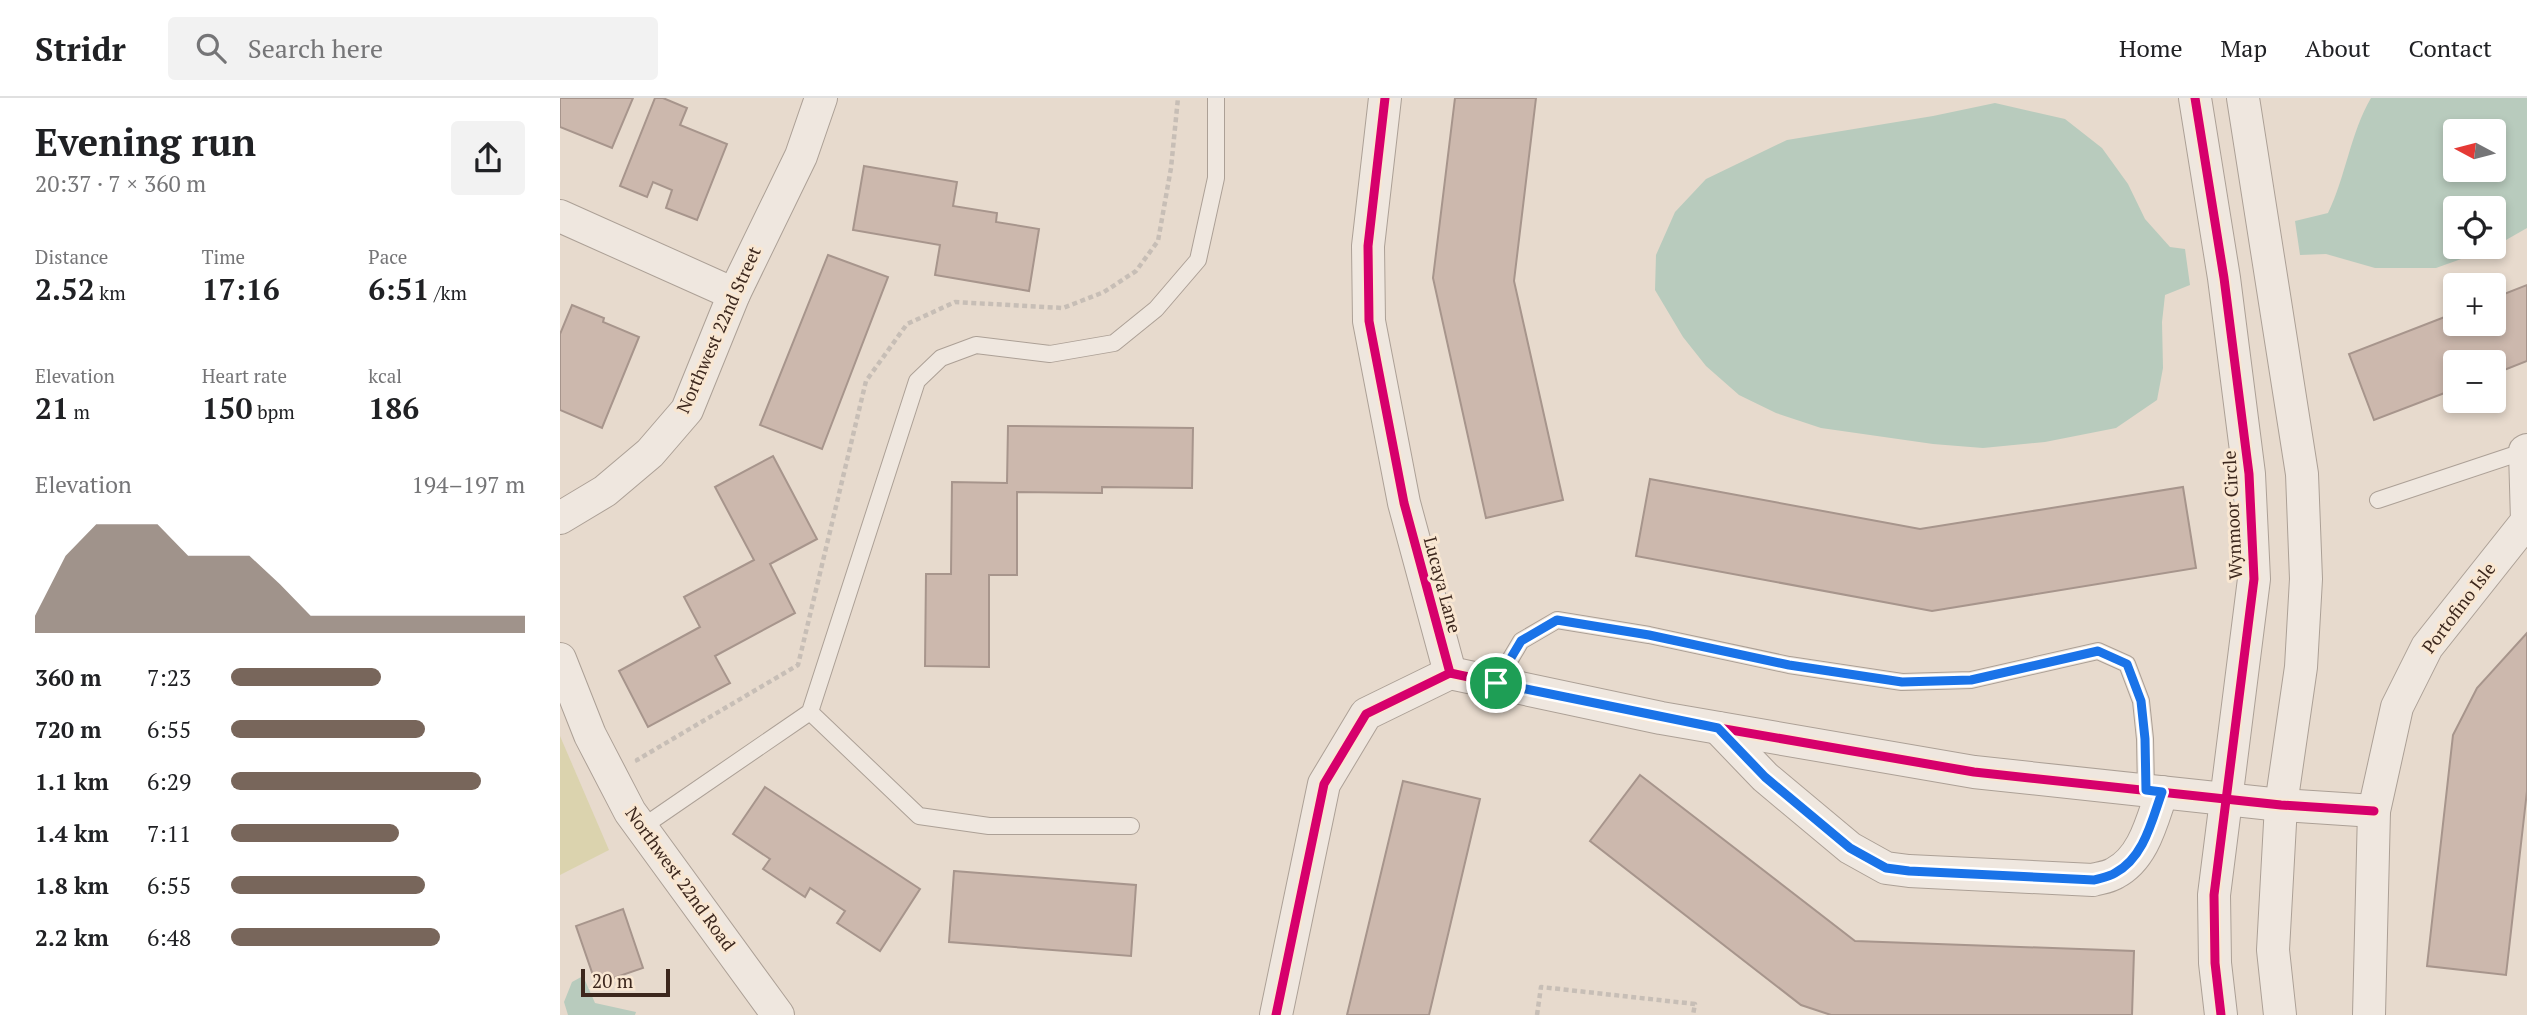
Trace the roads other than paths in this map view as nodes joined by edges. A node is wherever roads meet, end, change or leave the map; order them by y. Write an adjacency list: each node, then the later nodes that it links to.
1 (821, 98): 7 (street, Northwest 22nd Street)
2 (1216, 98): 14 (lane)
3 (1385, 98): 12 (street, Lucaya Lane)
4 (2195, 98): 17 (street, Wynmoor Circle)
5 (2243, 98): 18 (street)
6 (560, 216): 7 (street)
7 (734, 294): 10 (street, Northwest 22nd Street)
8 (2526, 450): 9 (lane); 19 (street, Portofino Isle)
9 (2378, 500)
10 (560, 518)
11 (560, 659): 21 (street, Northwest 22nd Road)
12 (1450, 673): 13 (street); 23 (street)
13 (1496, 683): 15 (street); 16 (lane)
14 (810, 712): 20 (lane); 21 (lane)
15 (1718, 728): 16 (street); 16 (street)
16 (2154, 791): 17 (street)
17 (2226, 799): 18 (street); 24 (street, Wynmoor Circle)
18 (2281, 805): 19 (street); 25 (street)
19 (2374, 811): 26 (street, Portofino Isle)
20 (1131, 826)
21 (641, 828): 22 (street, Northwest 22nd Road)
22 (778, 1015)
23 (1276, 1015)
24 (2221, 1015)
25 (2280, 1015)
26 (2370, 1015)

